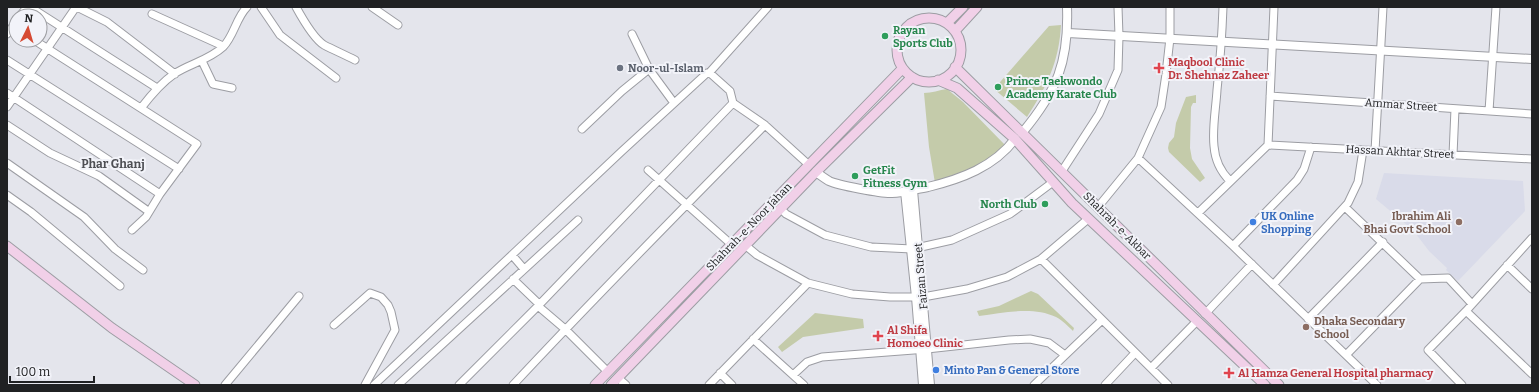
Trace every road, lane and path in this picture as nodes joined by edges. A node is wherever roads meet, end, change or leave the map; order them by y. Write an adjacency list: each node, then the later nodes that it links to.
1 (28, 7): 20 (street)
2 (77, 7): 20 (street); 41 (street)
3 (247, 7): 28 (street)
4 (260, 7): 43 (street)
5 (296, 7): 34 (street)
6 (372, 7): 19 (street)
7 (768, 7): 39 (street)
8 (963, 7): 18 (main road)
9 (977, 7): 21 (main road)
10 (1066, 7): 22 (street)
11 (1118, 7): 24 (street)
12 (1170, 7): 25 (street)
13 (1223, 7): 26 (street)
14 (1274, 7): 27 (street)
15 (1383, 7): 30 (street)
16 (1496, 7): 31 (street)
17 (152, 14): 28 (street)
18 (947, 23): 21 (main road); 38 (main road)
19 (398, 25)
20 (62, 28): 29 (street); 45 (street)
21 (955, 31): 36 (main road)
22 (1068, 33): 24 (street); 60 (street)
23 (632, 34): 37 (street)
24 (1119, 36): 25 (street); 72 (street)
25 (1170, 38): 26 (street); 66 (street)
26 (1222, 41): 27 (street); 75 (street)
27 (1272, 44): 30 (street); 48 (street)
28 (223, 46): 35 (street)
29 (48, 49): 40 (street); 53 (street)
30 (1380, 50): 31 (street); 51 (street)
31 (1493, 56): 32 (street); 55 (street)
32 (1532, 58)
33 (7, 60): 40 (street)
34 (355, 60)
35 (202, 61): 41 (street); 46 (street)
36 (955, 67): 44 (main road); 60 (main road, Shahrah-e-Akbar)
37 (649, 69): 49 (street); 59 (street)
38 (902, 69): 42 (main road); 70 (main road, Shahrah-e-Noor Jahan)
39 (709, 73): 49 (street); 50 (street)
40 (30, 74): 47 (street); 69 (street)
41 (175, 74): 45 (street)
42 (912, 77): 44 (main road); 70 (main road, Shahrah-e-Noor Jahan)
43 (336, 78)
44 (938, 80): 60 (main road, Shahrah-e-Akbar)
45 (157, 88): 53 (street)
46 (232, 88)
47 (10, 96): 52 (street); 77 (street)
48 (1270, 96): 51 (street, Ammar Street); 61 (street)
49 (674, 103): 95 (street)
50 (733, 103): 58 (street); 73 (street)
51 (1377, 103): 54 (street, Ammar Street); 64 (street)
52 (7, 107)
53 (141, 108): 69 (street)
54 (1455, 108): 55 (street, Ammar Street); 65 (street)
55 (1489, 111): 56 (street, Ammar Street)
56 (1532, 114)
57 (7, 125): 83 (street)
58 (765, 125): 70 (street); 79 (street)
59 (582, 129)
60 (1019, 136): 72 (main road, Shahrah-e-Akbar); 74 (main road, Shahrah-e-Akbar); 76 (street)
61 (1268, 145): 62 (street, Hassan Akhtar Street); 75 (street)
62 (1311, 147): 63 (street, Hassan Akhtar Street); 93 (street)
63 (1363, 150): 64 (street, Hassan Akhtar Street); 81 (street)
64 (1375, 151): 65 (street, Hassan Akhtar Street)
65 (1454, 155): 67 (street, Hassan Akhtar Street)
66 (1138, 158): 80 (street); 84 (street)
67 (1532, 159)
68 (7, 163): 102 (street)
69 (179, 169): 77 (street)
70 (813, 169): 76 (street); 82 (main road, Shahrah-e-Noor Jahan); 90 (main road, Shahrah-e-Noor Jahan)
71 (648, 170): 73 (street)
72 (1062, 172): 80 (main road, Shahrah-e-Akbar)
73 (659, 180): 79 (street); 112 (street)
74 (1053, 182): 85 (main road, Shahrah-e-Akbar); 94 (street)
75 (1230, 182): 84 (street)
76 (909, 191): 94 (street, Faizan Street)
77 (160, 194): 83 (street)
78 (7, 195): 107 (street)
79 (687, 203): 90 (street); 119 (street)
80 (1098, 207): 114 (main road, Shahrah-e-Akbar)
81 (1345, 207): 89 (street); 106 (street)
82 (781, 209): 92 (main road, Shahrah-e-Noor Jahan); 94 (street)
83 (148, 212): 87 (street)
84 (1198, 213): 93 (street)
85 (1088, 219): 96 (street); 117 (main road, Shahrah-e-Akbar)
86 (578, 220): 101 (street)
87 (132, 230)
88 (1532, 238): 99 (street)
89 (1383, 242): 104 (street); 115 (street)
90 (732, 245): 97 (main road, Shahrah-e-Noor Jahan)
91 (7, 246): 131 (main road)
92 (745, 246): 100 (main road, Shahrah-e-Noor Jahan); 105 (street)
93 (1233, 246): 98 (street)
94 (915, 249): 110 (street, Faizan Street)
95 (512, 255): 101 (street); 134 (street)
96 (1041, 259): 110 (street); 116 (street)
97 (717, 260): 100 (main road); 126 (main road, Shahrah-e-Noor Jahan)
98 (1252, 264): 106 (street); 114 (street)
99 (1507, 265): 108 (street); 111 (street)
100 (725, 267): 130 (main road, Shahrah-e-Noor Jahan)
101 (524, 269): 103 (street)
102 (143, 270)
103 (513, 279): 112 (street); 135 (street)
104 (1420, 279): 111 (street); 124 (street)
105 (808, 282): 110 (street); 120 (street)
106 (1273, 285): 115 (street)
107 (120, 286)
108 (1532, 289)
109 (299, 296): 132 (street)
110 (920, 297): 121 (street, Faizan Street)
111 (1472, 304): 113 (street)
112 (538, 305): 119 (street); 136 (street)
113 (1466, 311): 128 (street); 152 (street)
114 (1205, 314): 150 (main road, Shahrah-e-Akbar)
115 (1308, 319): 124 (street)
116 (1102, 320): 122 (street); 123 (street)
117 (1198, 321): 125 (street); 149 (main road, Shahrah-e-Akbar)
118 (334, 325): 133 (street)
119 (565, 329): 126 (street); 137 (street)
120 (753, 339): 127 (street); 129 (street)
121 (924, 350): 123 (street); 129 (street); 144 (street, Faizan Street); 145 (street, Faizan Street)
122 (1136, 353): 125 (street); 147 (street)
123 (1065, 355): 146 (street)
124 (1346, 355): 151 (street)
125 (1151, 368): 148 (street)
126 (608, 372): 138 (main road, Shahrah-e-Noor Jahan)
127 (720, 373): 141 (street); 142 (street)
128 (1532, 374)
129 (793, 375): 143 (street)
130 (618, 378): 139 (main road, Shahrah-e-Noor Jahan); 140 (street)
131 (195, 385)
132 (225, 385)
133 (365, 385)
134 (374, 385)
135 (398, 385)
136 (459, 385)
137 (513, 385)
138 (595, 385)
139 (611, 385)
140 (626, 385)
141 (709, 385)
142 (732, 385)
143 (804, 385)
144 (923, 385)
145 (930, 385)
146 (1034, 385)
147 (1105, 385)
148 (1168, 385)
149 (1265, 385)
150 (1279, 385)
151 (1377, 385)
152 (1462, 385)

